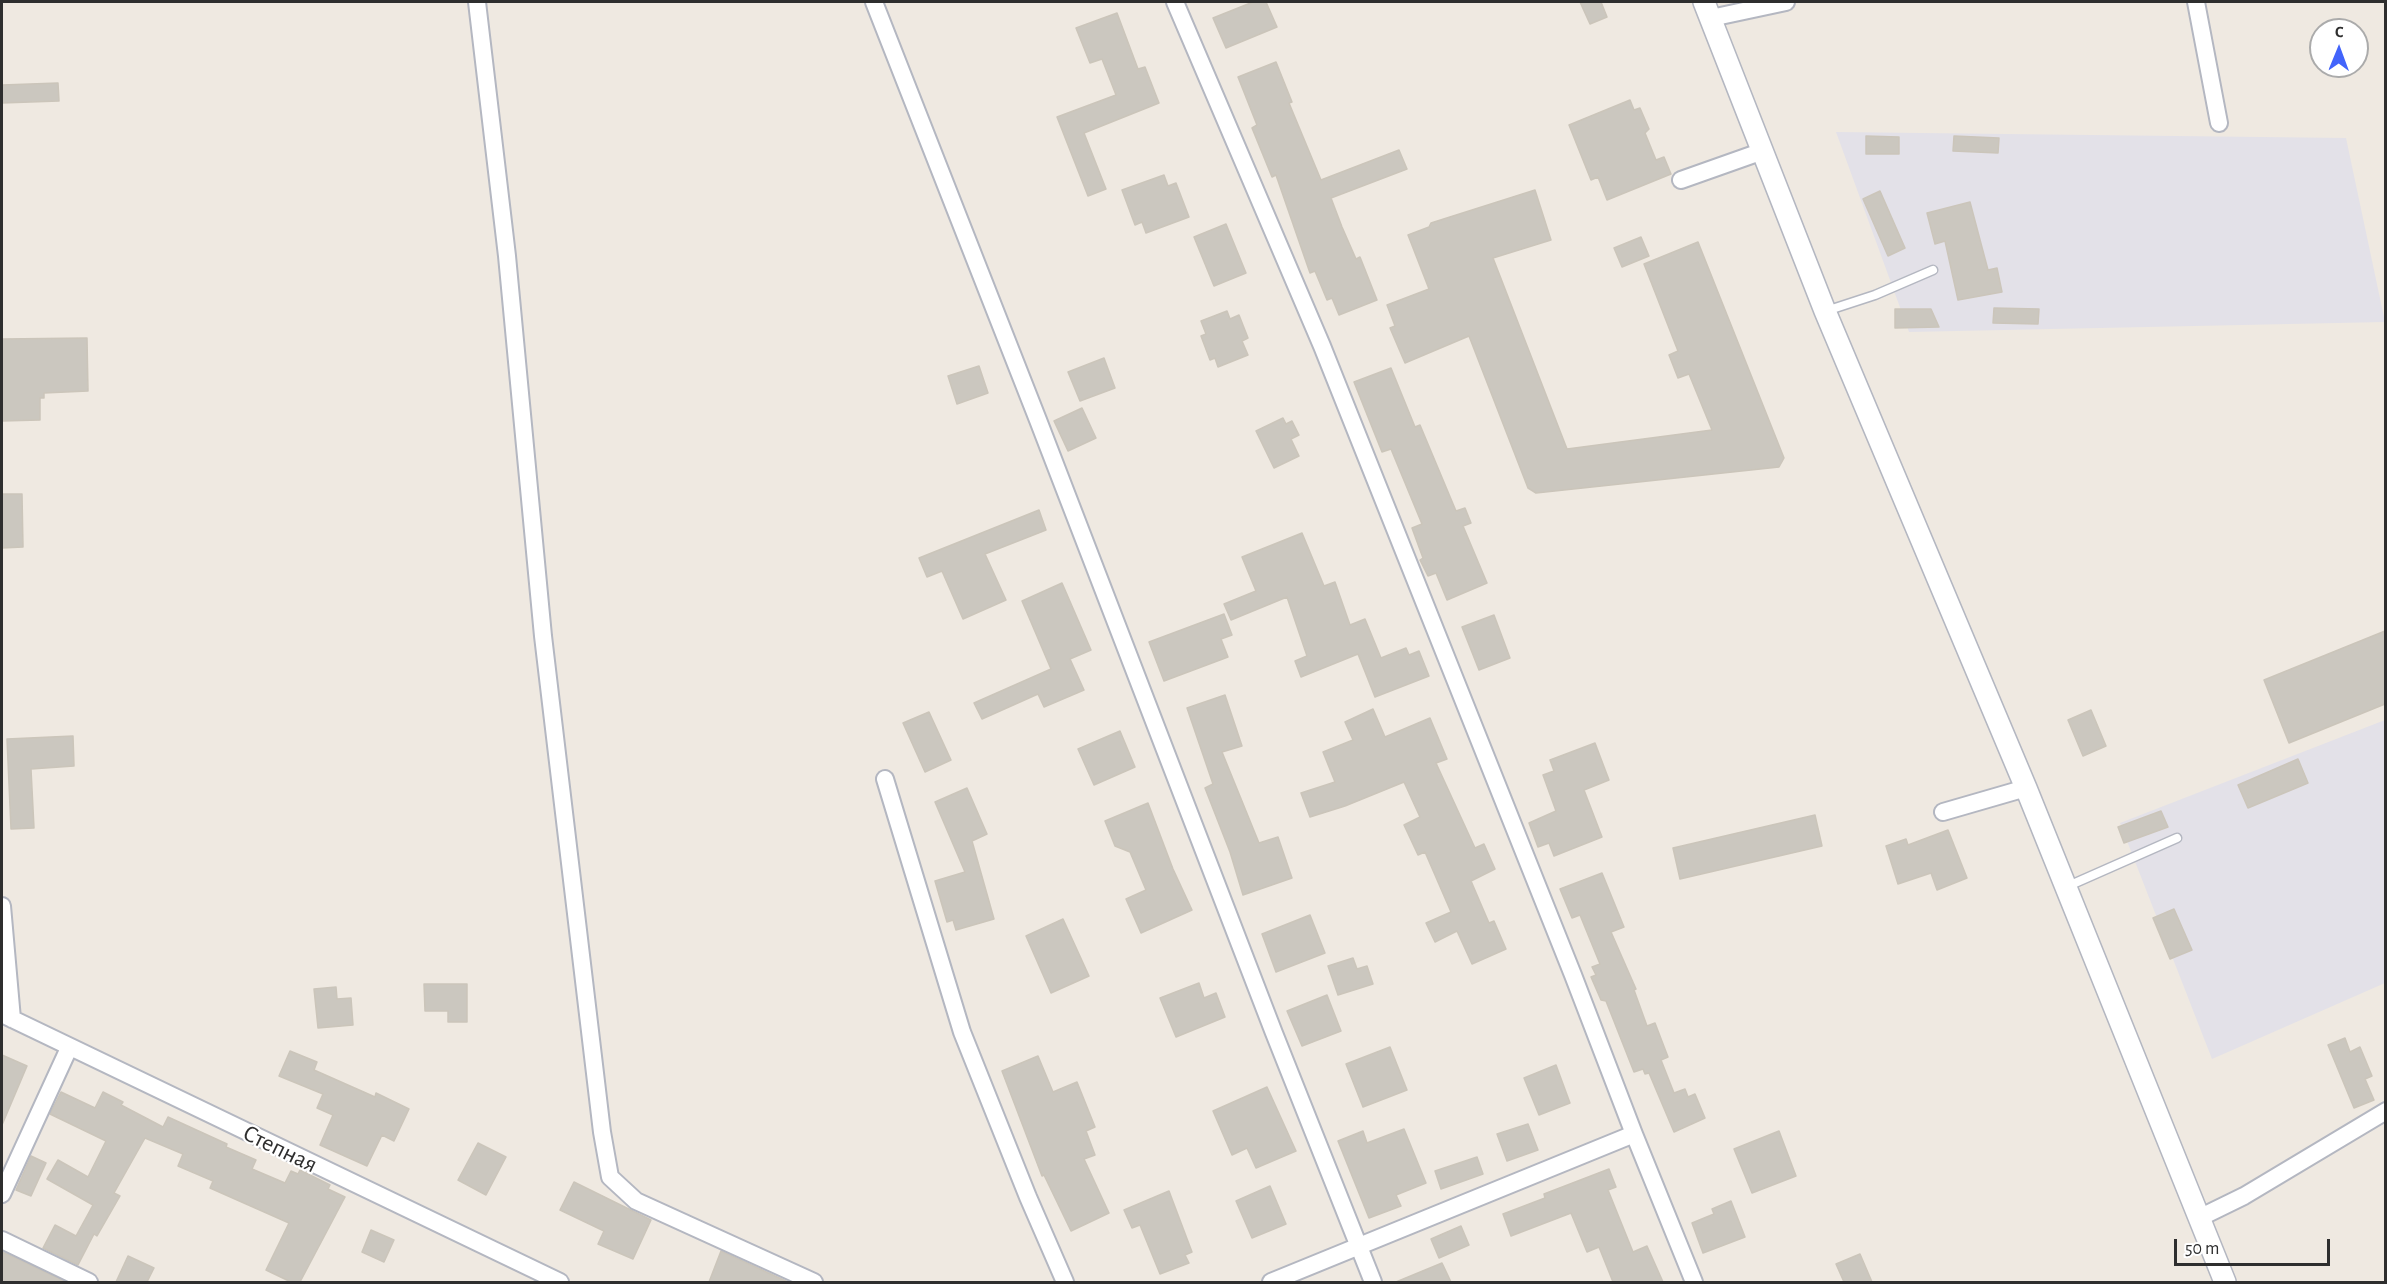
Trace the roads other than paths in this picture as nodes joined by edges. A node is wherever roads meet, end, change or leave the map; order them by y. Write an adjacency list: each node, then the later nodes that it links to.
1 (477, 2): 28 (street)
2 (874, 2): 25 (street)
3 (1175, 2): 21 (street)
4 (1786, 2): 6 (street)
5 (2196, 2): 7 (street)
6 (1707, 10): 8 (street)
7 (2220, 123)
8 (1763, 152): 9 (street); 11 (street)
9 (1681, 180)
10 (1934, 270): 11 (lane)
11 (1825, 311): 13 (street)
12 (885, 779): 29 (street)
13 (2026, 788): 14 (street); 16 (street)
14 (1943, 812)
15 (2177, 838): 16 (lane)
16 (2065, 887): 23 (street)
17 (2, 906): 18 (street)
18 (7, 1016): 19 (street, Степная)
19 (69, 1048): 22 (street); 27 (street, Степная)
20 (2385, 1111): 23 (street)
21 (1634, 1134): 25 (street); 32 (street)
22 (2, 1194)
23 (2199, 1218): 33 (street)
24 (2, 1240): 26 (street)
25 (1359, 1245): 30 (street); 31 (street)
26 (89, 1282)
27 (560, 1282)
28 (814, 1282)
29 (1065, 1282)
30 (1270, 1282)
31 (1373, 1282)
32 (1694, 1282)
33 (2225, 1282)

